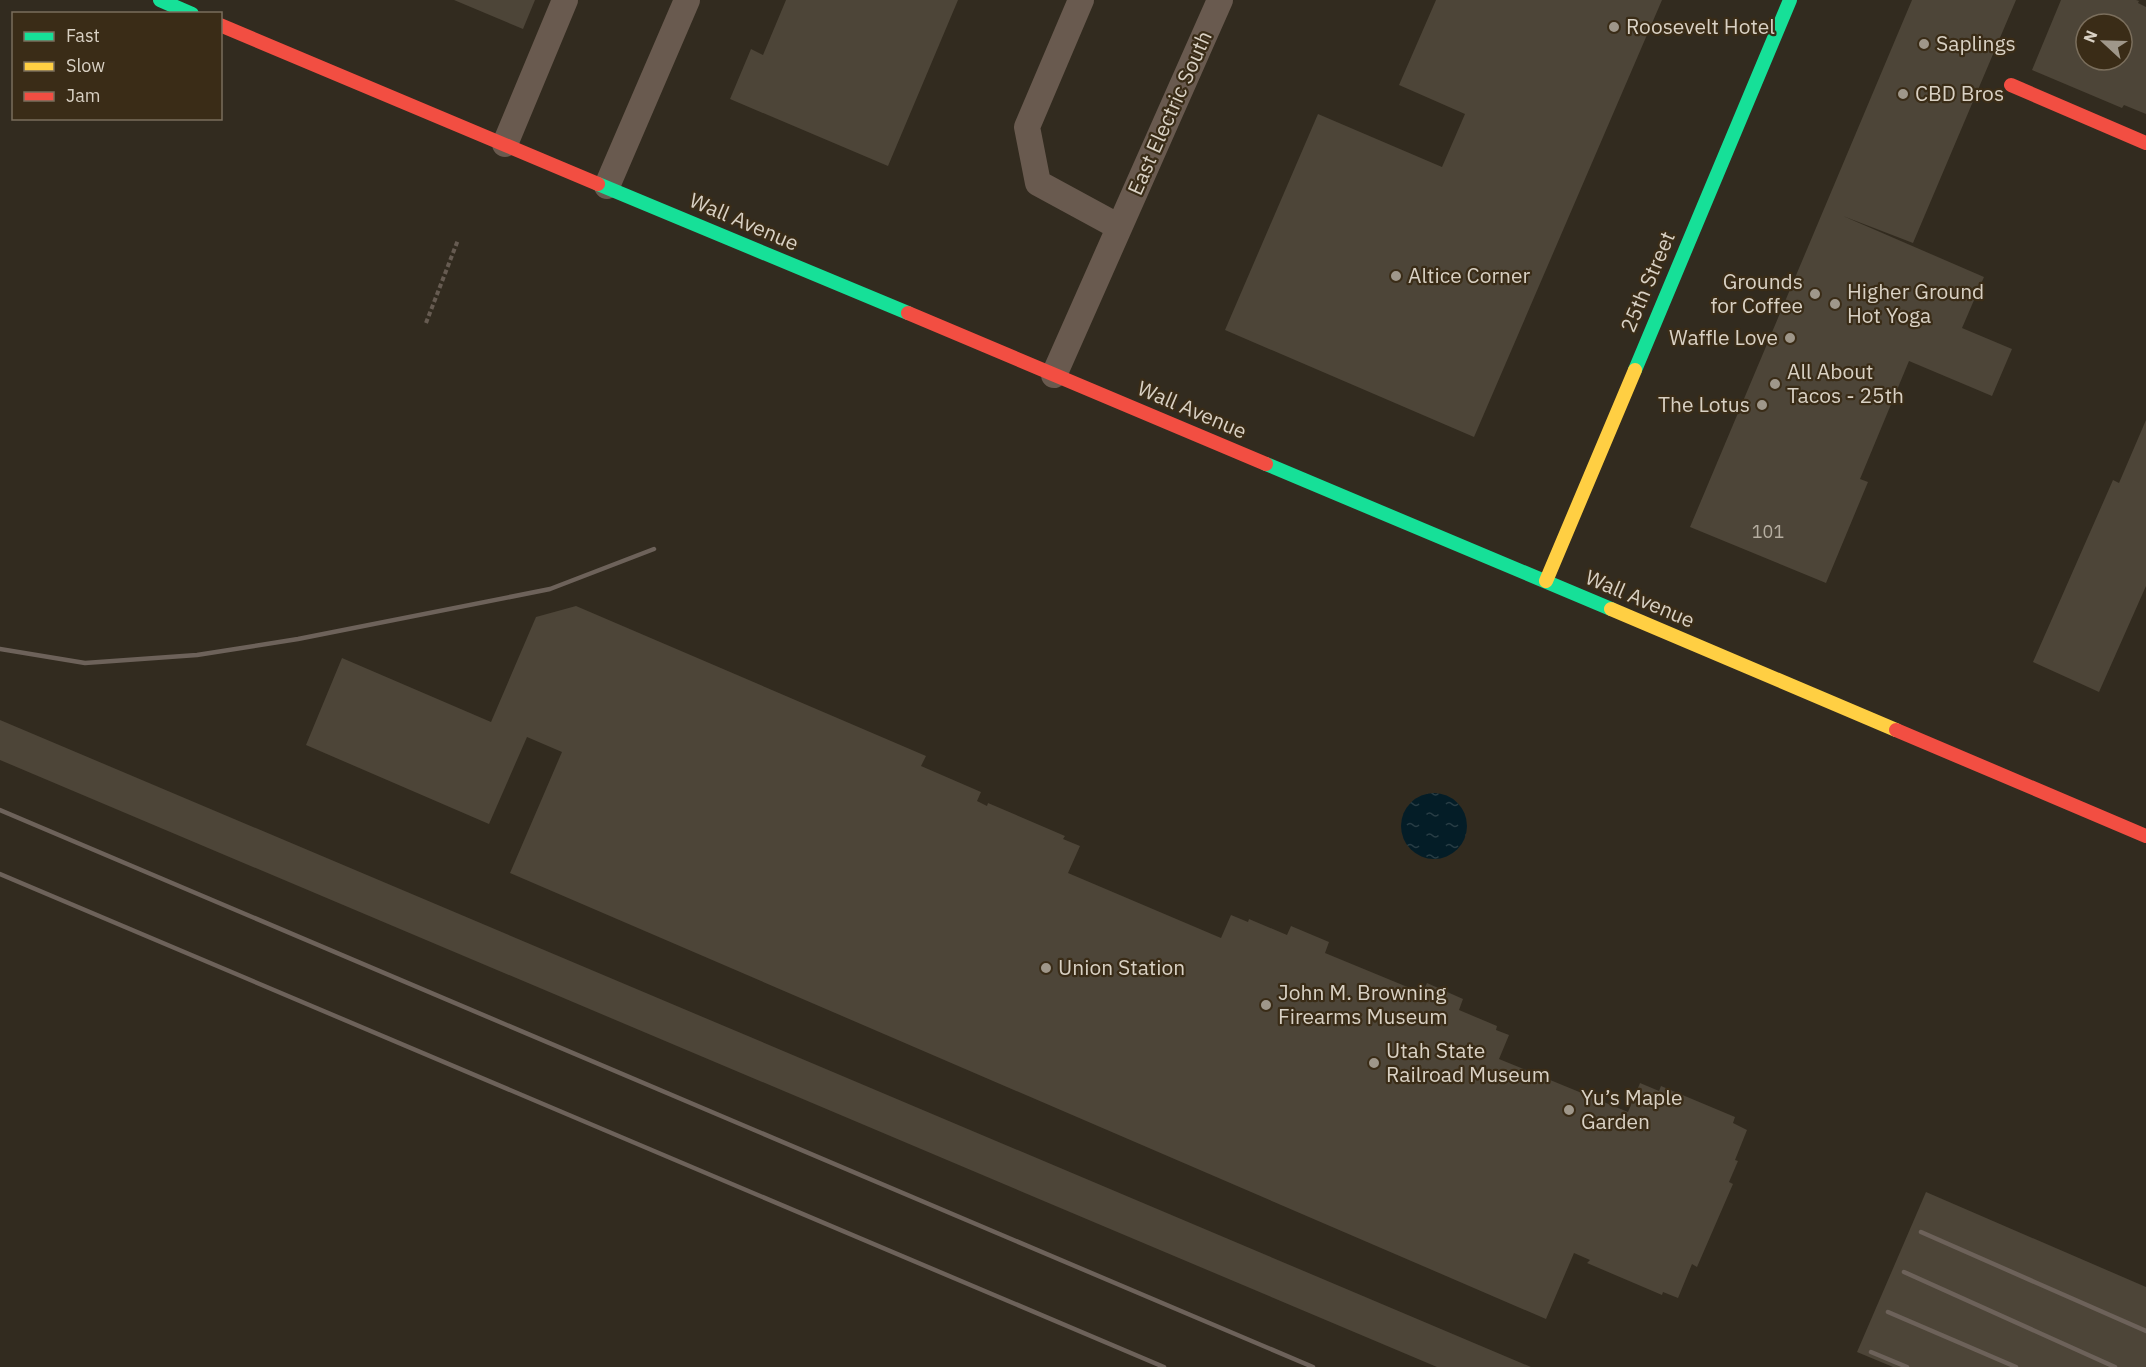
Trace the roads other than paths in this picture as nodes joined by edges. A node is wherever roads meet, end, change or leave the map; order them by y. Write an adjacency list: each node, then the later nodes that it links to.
1 (160, 0): 7 (main road)
2 (565, 0): 11 (lane)
3 (687, 0): 12 (lane)
4 (1081, 0): 13 (lane)
5 (1220, 0): 13 (lane, East Electric South)
6 (1790, 0): 15 (main road, 25th Street)
7 (187, 12)
8 (222, 26): 11 (main road, Wall Avenue)
9 (2012, 85): 10 (main road)
10 (2146, 143)
11 (505, 144): 12 (main road, Wall Avenue)
12 (607, 186): 14 (main road, Wall Avenue)
13 (1119, 227): 14 (lane, East Electric South)
14 (1054, 375): 15 (main road, Wall Avenue)
15 (1546, 582): 16 (main road, Wall Avenue)
16 (2146, 837)

